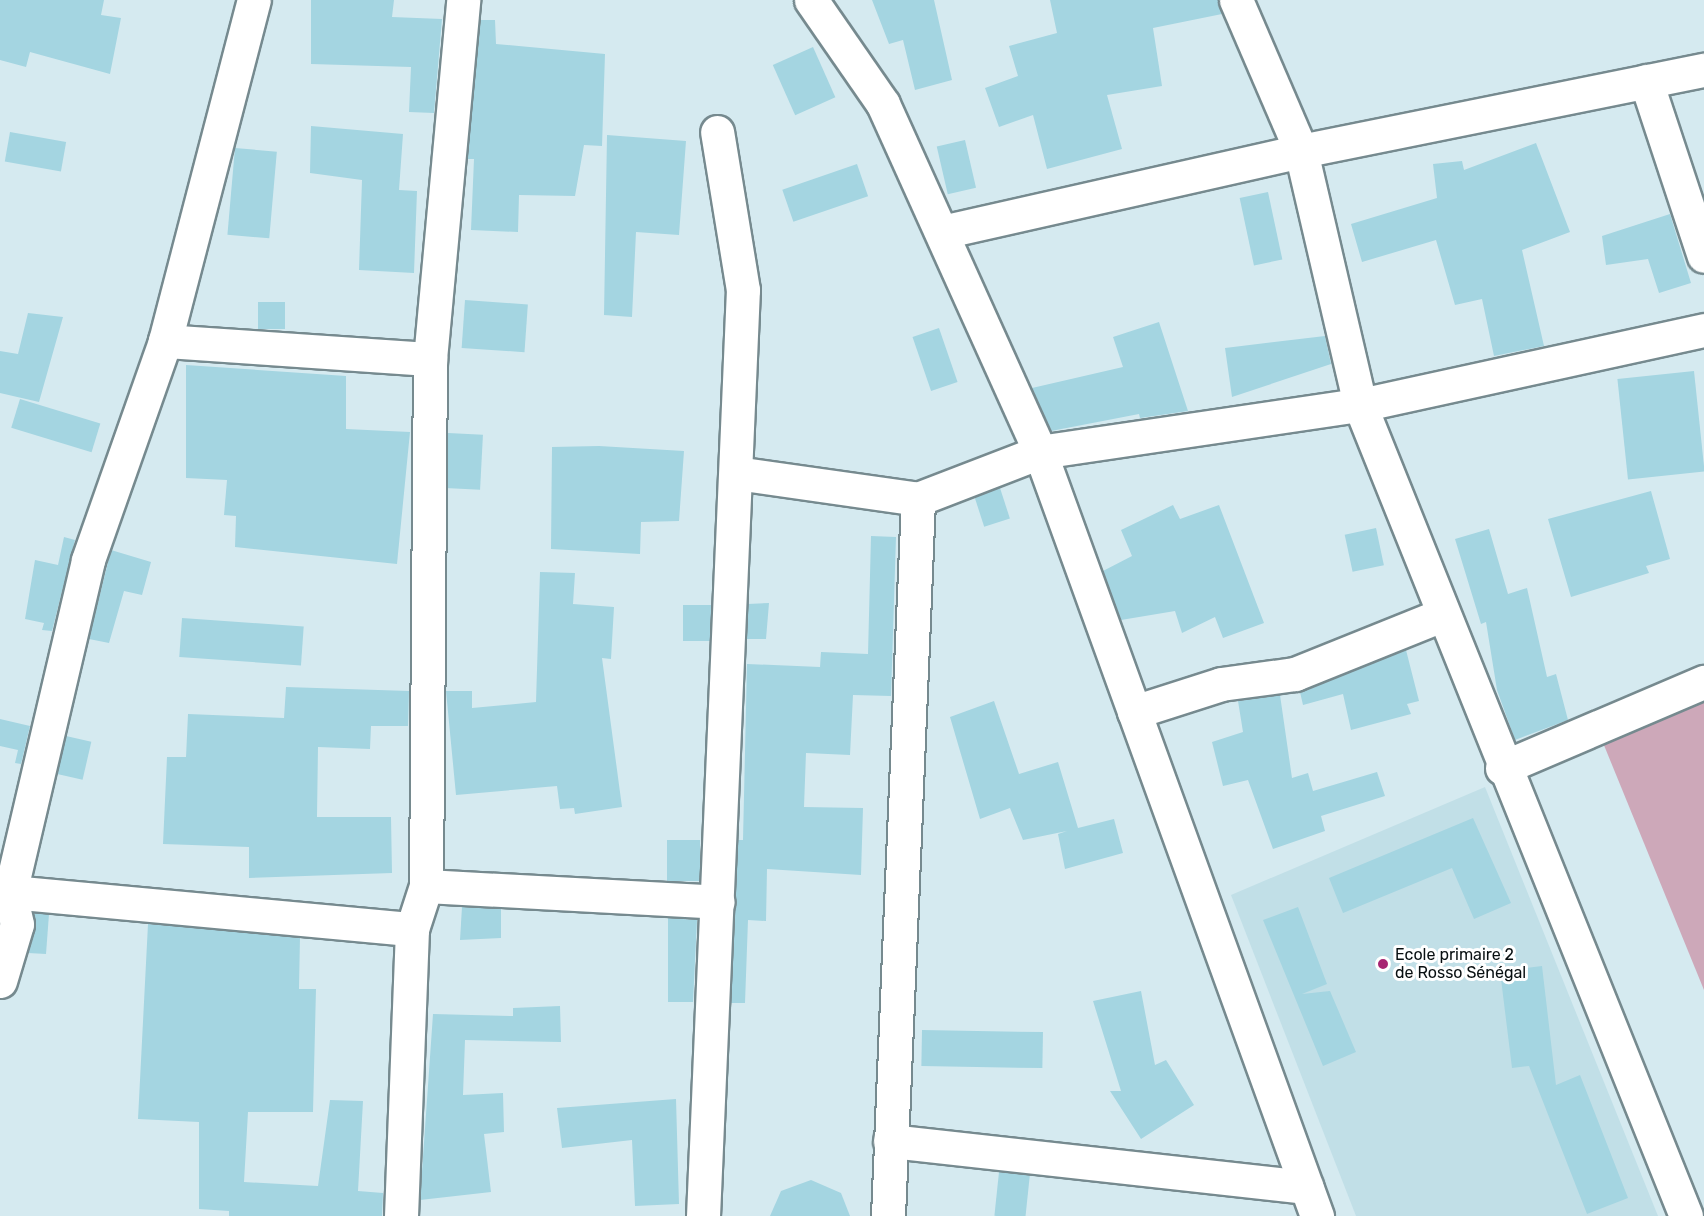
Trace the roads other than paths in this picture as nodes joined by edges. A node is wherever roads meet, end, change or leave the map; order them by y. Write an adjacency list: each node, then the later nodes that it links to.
1 (254, 0): 12 (street)
2 (463, 0): 13 (street)
3 (811, 0): 9 (street)
4 (1236, 0): 8 (street)
5 (1704, 70): 6 (street)
6 (1646, 81): 8 (street); 10 (street)
7 (717, 132): 16 (street)
8 (1301, 151): 9 (street); 14 (street)
9 (942, 232): 15 (street)
10 (1704, 256)
11 (1704, 330): 14 (street)
12 (165, 341): 13 (street); 23 (street)
13 (430, 359): 22 (street)
14 (1360, 405): 15 (street); 18 (street)
15 (1040, 452): 17 (street); 20 (street)
16 (736, 473): 17 (street); 24 (street)
17 (918, 499): 27 (street)
18 (1442, 615): 20 (street); 21 (street)
19 (1704, 682): 21 (street)
20 (1134, 712): 28 (street)
21 (1502, 768): 32 (street)
22 (426, 886): 24 (street); 25 (street)
23 (5, 892): 25 (street); 26 (street)
24 (718, 902): 30 (street)
25 (412, 928): 29 (street)
26 (0, 981)
27 (890, 1141): 28 (street); 31 (street)
28 (1312, 1201)
29 (401, 1216)
30 (704, 1216)
31 (888, 1216)
32 (1686, 1216)

